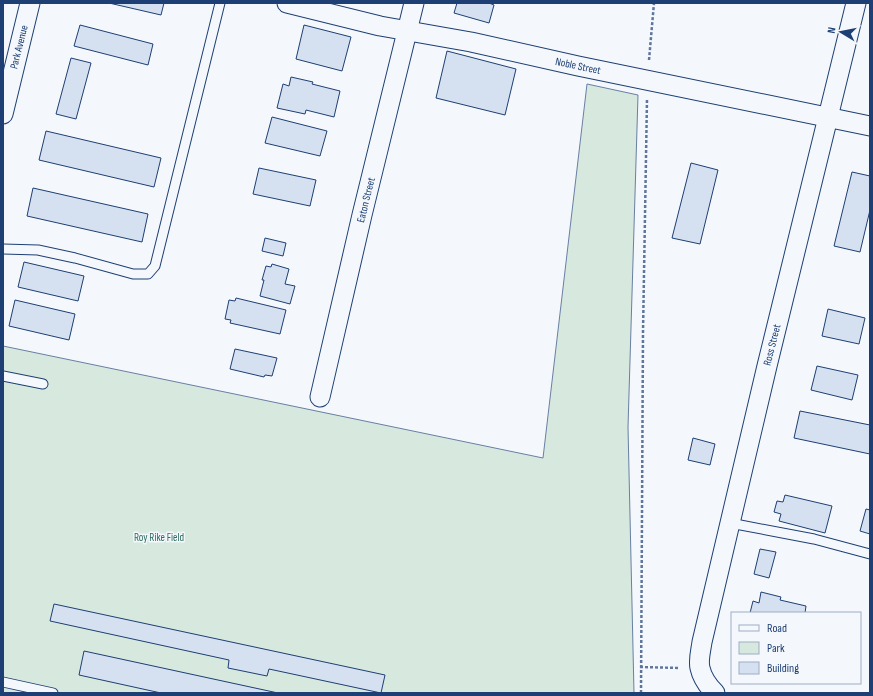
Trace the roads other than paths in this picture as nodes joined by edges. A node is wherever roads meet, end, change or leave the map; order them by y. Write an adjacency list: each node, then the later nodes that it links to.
1 (30, 3): 7 (street, Park Avenue)
2 (220, 3): 10 (lane)
3 (287, 3): 6 (street, Noble Street)
4 (414, 3): 6 (street, Eaton Street)
5 (856, 3): 8 (street, Ross Street)
6 (408, 30): 8 (street, Noble Street); 13 (street, Eaton Street)
7 (3, 114)
8 (828, 118): 9 (street, Noble Street); 14 (street, Ross Street)
9 (870, 126)
10 (3, 249)
11 (3, 376): 12 (lane)
12 (42, 384)
13 (320, 397)
14 (730, 523): 15 (lane); 17 (street, Ross Street)
15 (870, 554)
16 (3, 682): 18 (lane)
17 (712, 690)
18 (53, 693)

